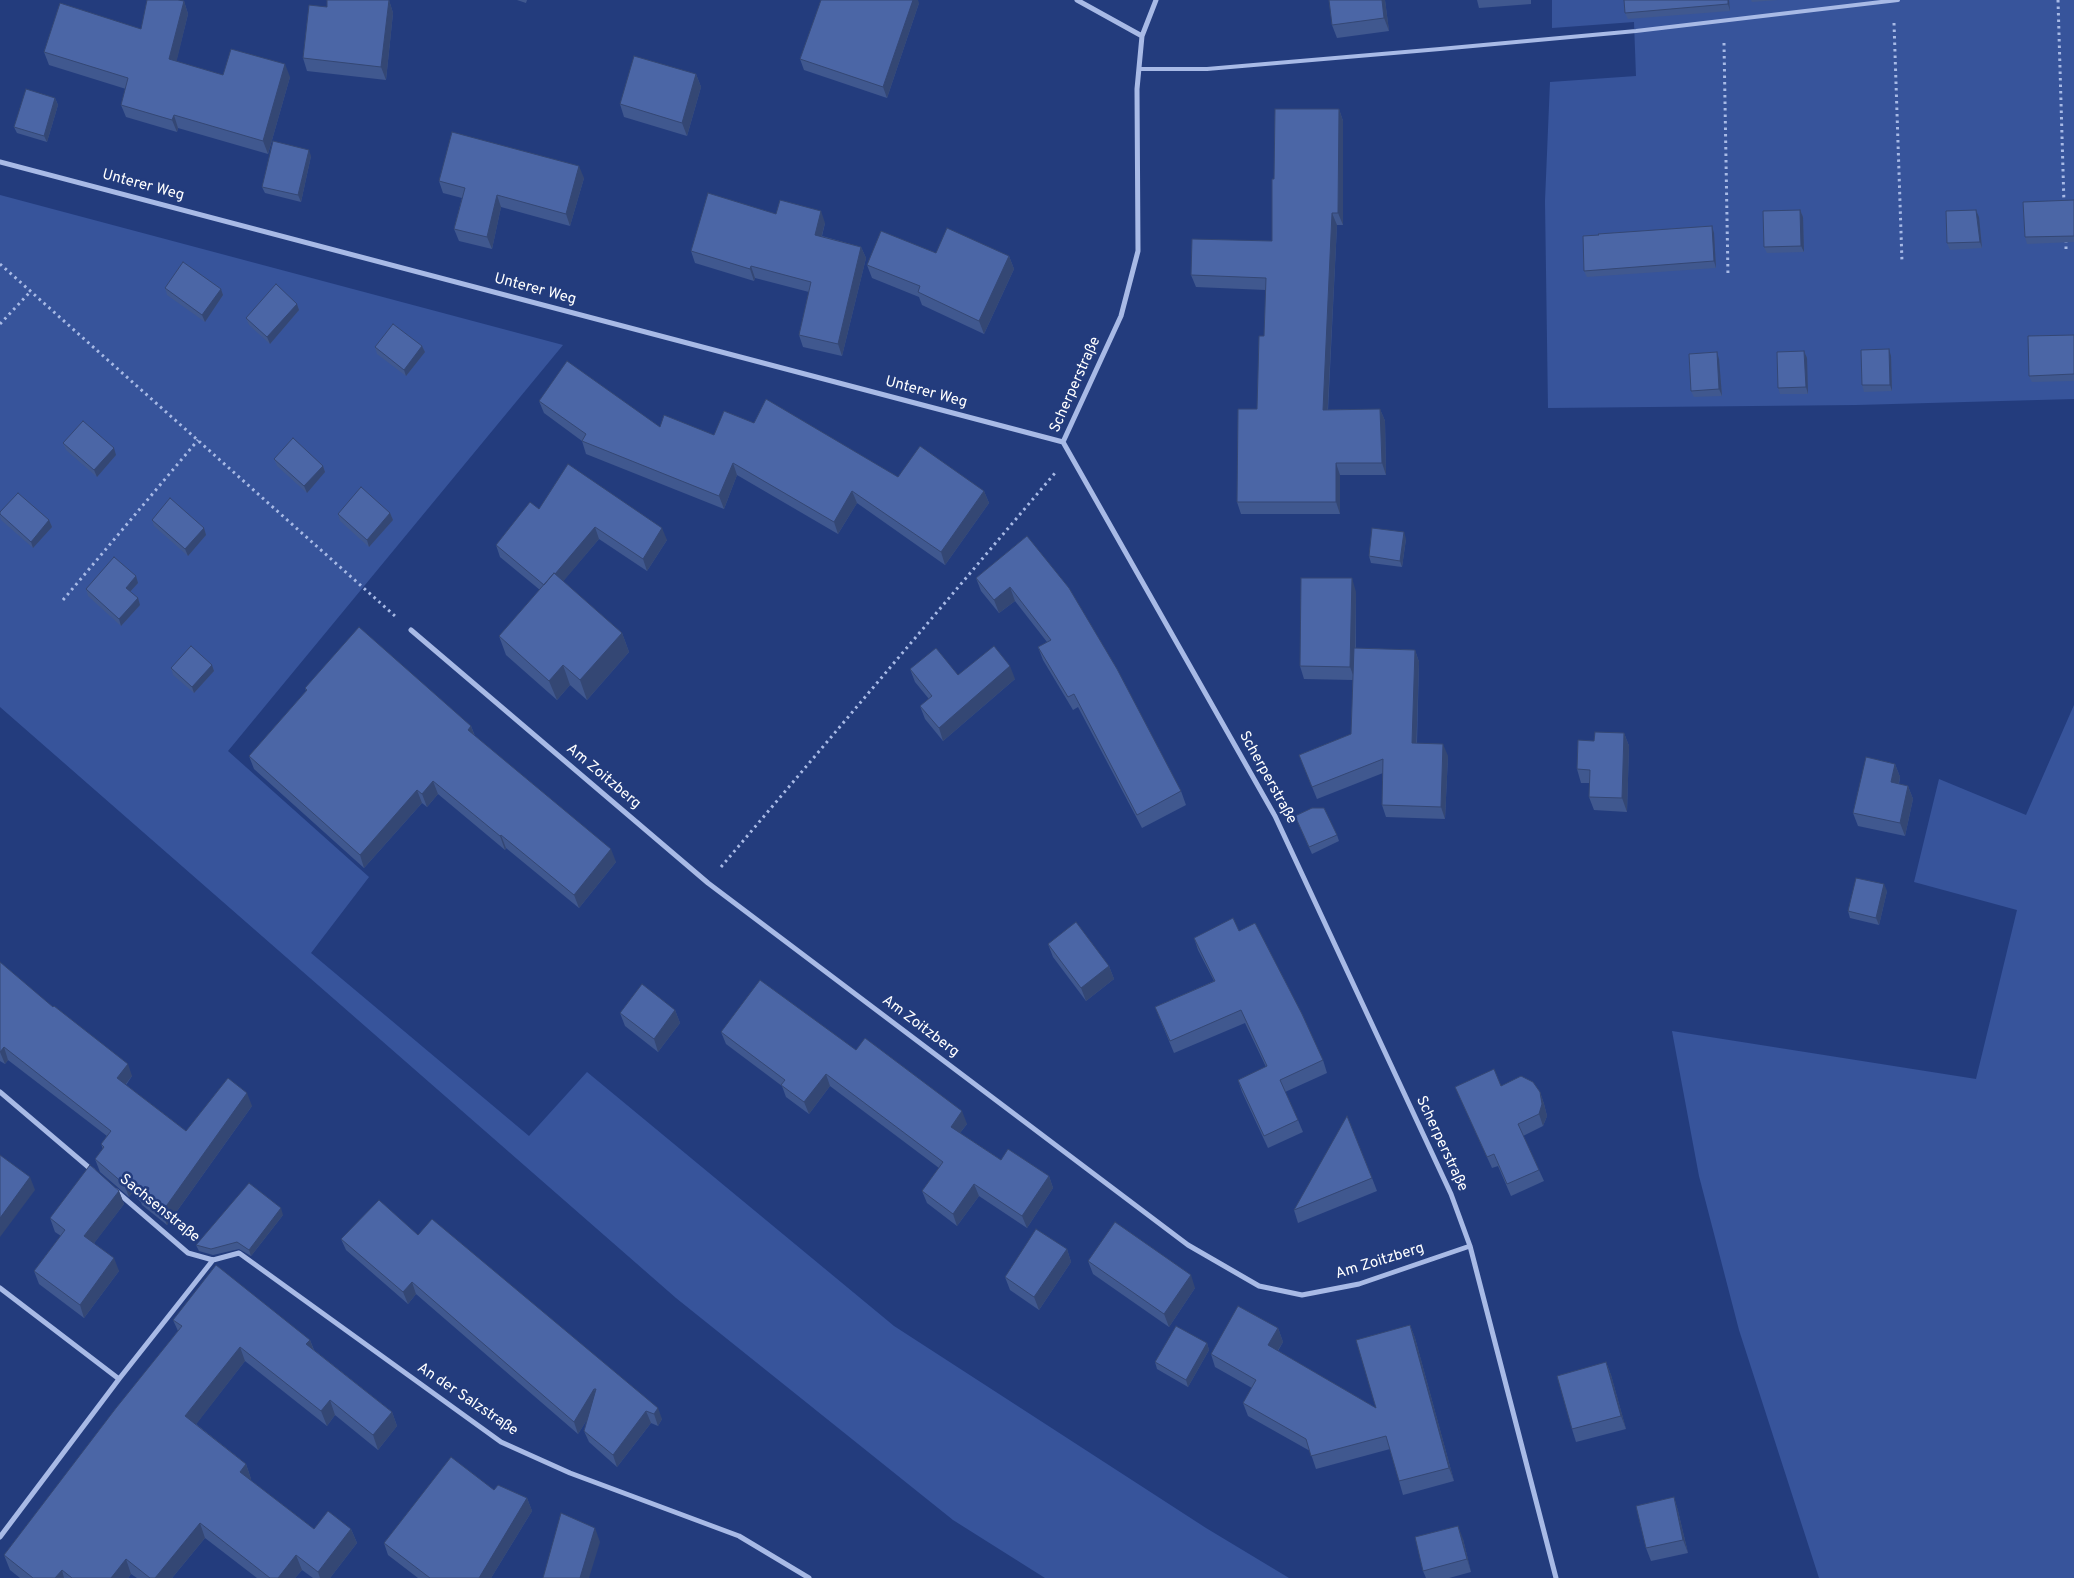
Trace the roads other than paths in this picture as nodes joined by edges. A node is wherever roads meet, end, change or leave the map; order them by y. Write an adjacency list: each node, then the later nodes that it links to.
1 (1077, 0): 5 (street)
2 (1156, 0): 5 (street, Scherperstraße)
3 (1898, 0): 4 (lane)
4 (1893, 1): 6 (lane)
5 (1142, 36): 6 (street, Scherperstraße)
6 (1139, 69): 8 (street, Scherperstraße)
7 (0, 162): 8 (street, Unterer Weg)
8 (1063, 442): 13 (street, Scherperstraße)
9 (411, 630): 13 (street, Am Zoitzberg)
10 (0, 1092): 11 (street, Sachsenstraße)
11 (98, 1176)
12 (113, 1188): 14 (street, Sachsenstraße)
13 (1470, 1246): 19 (street, Scherperstraße)
14 (213, 1260): 16 (street); 18 (street, An der Salzstraße)
15 (0, 1288): 16 (street)
16 (119, 1380): 17 (street)
17 (0, 1537)
18 (809, 1578)
19 (1556, 1578)

